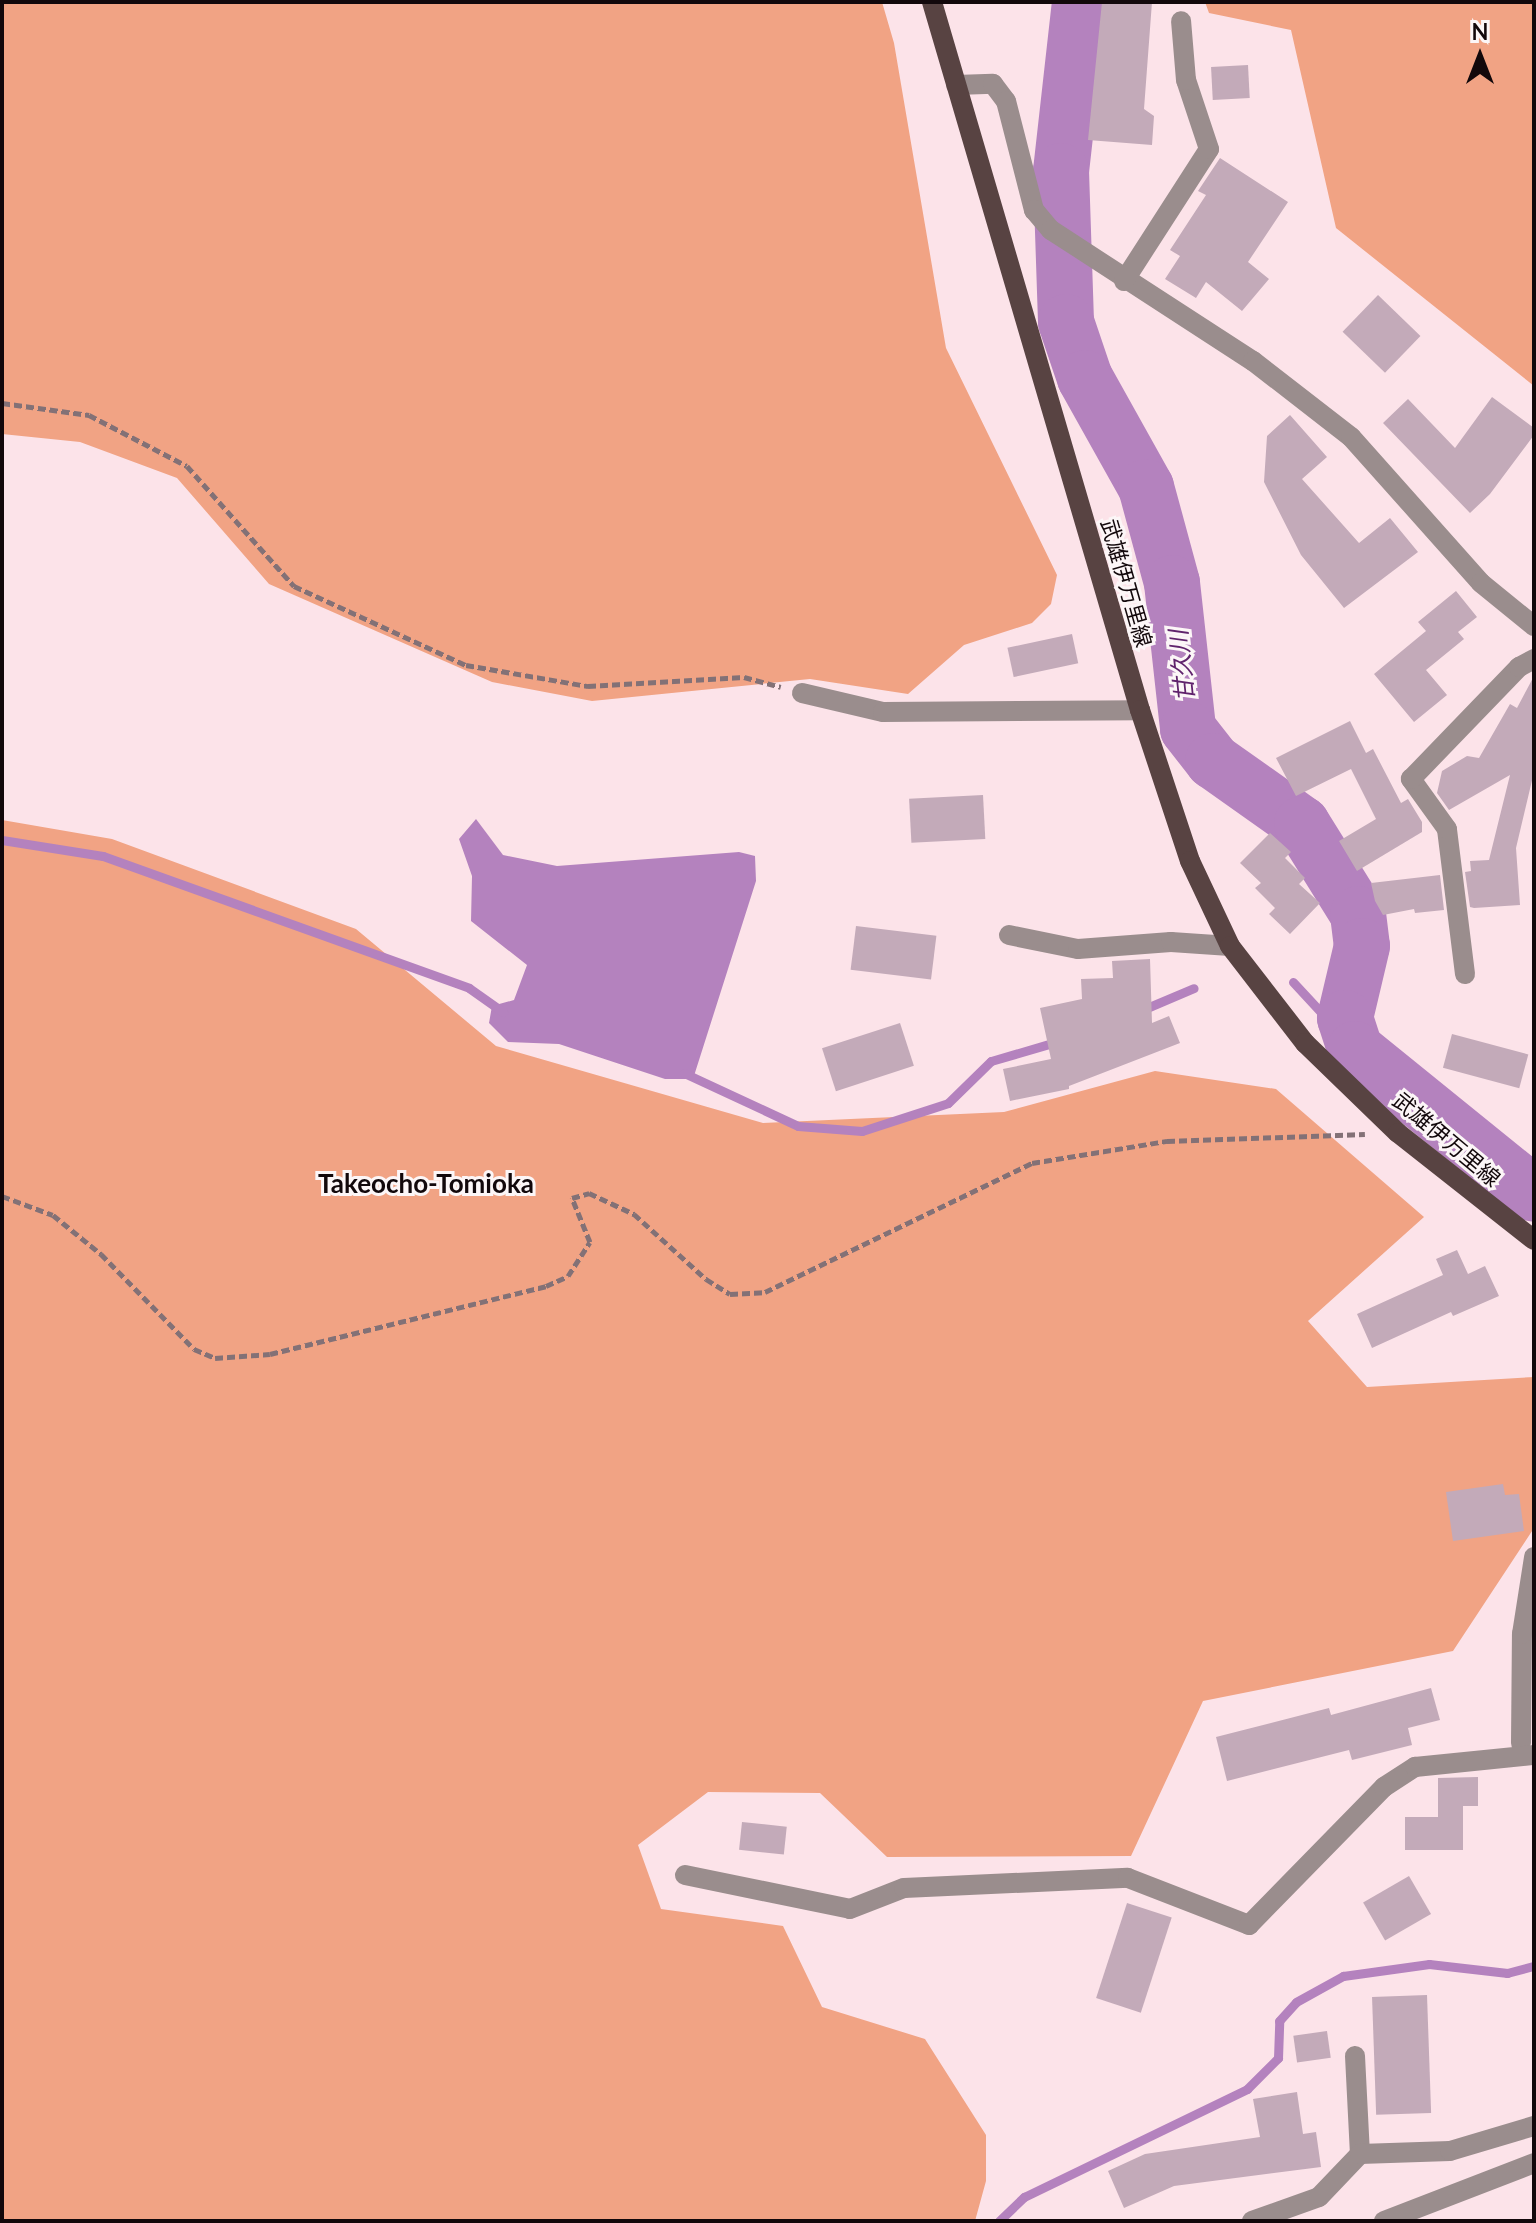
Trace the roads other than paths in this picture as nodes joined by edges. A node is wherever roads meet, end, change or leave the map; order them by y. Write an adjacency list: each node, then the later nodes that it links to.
1 (932, 2): 3 (main road, 武雄伊万里線)
2 (1181, 21): 4 (street)
3 (956, 85): 4 (street); 8 (main road, 武雄伊万里線)
4 (1124, 281): 5 (street)
5 (1534, 626)
6 (1534, 659): 11 (street)
7 (802, 693): 8 (street)
8 (1140, 710): 10 (main road, 武雄伊万里線)
9 (1009, 935): 10 (street)
10 (1230, 946): 12 (main road, 武雄伊万里線)
11 (1465, 974)
12 (1534, 1240)
13 (1534, 1557): 14 (street)
14 (1527, 1749): 15 (street)
15 (685, 1875)
16 (1355, 2056): 18 (street)
17 (1534, 2126): 18 (street)
18 (1360, 2154): 20 (street)
19 (1534, 2163): 21 (street)
20 (1252, 2221)
21 (1384, 2221)

